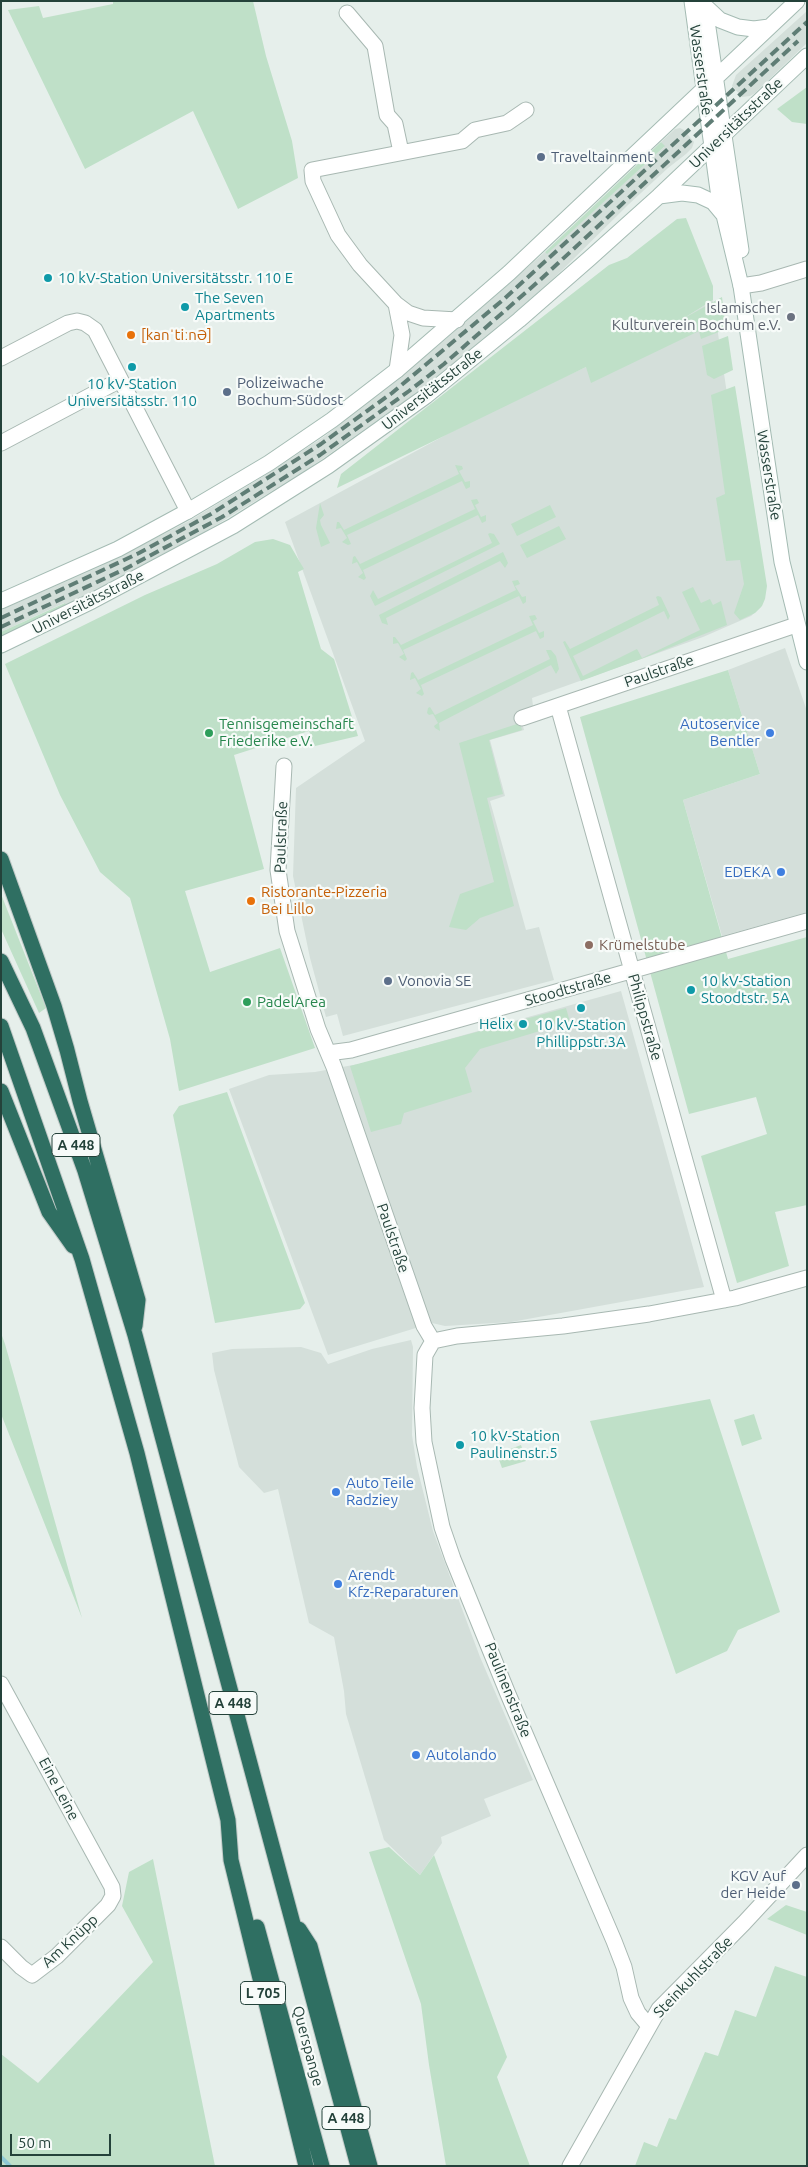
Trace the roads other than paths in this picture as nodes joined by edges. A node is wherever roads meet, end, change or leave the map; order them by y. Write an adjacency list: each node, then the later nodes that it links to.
1 (797, 1): 4 (street)
2 (701, 3): 4 (street); 6 (street, Wasserstraße); 7 (street, Wasserstraße)
3 (347, 13): 11 (street)
4 (769, 27): 6 (street)
5 (807, 56): 9 (street, Universitätsstraße)
6 (716, 77): 7 (street); 9 (street, Wasserstraße)
7 (704, 88): 10 (street, Wasserstraße); 17 (street)
8 (526, 110): 11 (street)
9 (724, 134): 10 (street, Universitätsstraße); 15 (street, Wasserstraße)
10 (712, 146): 12 (street, Universitätsstraße); 13 (street, Wasserstraße)
11 (401, 152): 16 (street)
12 (659, 196): 13 (street); 25 (street, Universitätsstraße)
13 (723, 215): 15 (street, Wasserstraße)
14 (807, 269): 15 (street)
15 (741, 286): 24 (street, Wasserstraße)
16 (396, 304): 17 (street); 19 (street)
17 (457, 320): 19 (street)
18 (1, 358): 20 (street)
19 (397, 370): 22 (street)
20 (120, 380): 21 (street); 22 (street)
21 (1, 443)
22 (188, 511): 23 (street)
23 (1, 601)
24 (796, 624): 26 (street, Wasserstraße); 27 (street, Paulstraße)
25 (1, 646)
26 (807, 662)
27 (558, 706): 28 (street, Paulstraße); 33 (street, Philippstraße)
28 (522, 718)
29 (284, 766): 35 (street, Paulstraße)
30 (1, 859): 40 (highway)
31 (807, 921): 33 (street, Stoodtstraße)
32 (1, 961): 40 (highway, A 448)
33 (632, 971): 35 (street, Stoodtstraße); 39 (street, Philippstraße)
34 (1, 1026): 37 (highway, A 448)
35 (328, 1053): 41 (street, Paulstraße)
36 (1, 1091): 37 (highway)
37 (82, 1259): 43 (highway, A 448)
38 (807, 1278): 39 (street)
39 (724, 1300): 41 (street)
40 (135, 1335): 46 (highway, A 448)
41 (433, 1341): 48 (street, Paulinenstraße)
42 (1, 1684): 45 (street, Eine Leine)
43 (228, 1820): 49 (highway, L 705); 50 (highway, Querspange / A 448)
44 (807, 1855): 48 (street, Steinkuhlstraße)
45 (114, 1896): 47 (street, Am Knüpp)
46 (290, 1915): 51 (highway, A 448); 52 (highway)
47 (1, 1947)
48 (648, 2026): 53 (street, Steinkuhlstraße)
49 (306, 2166)
50 (322, 2166)
51 (358, 2166)
52 (370, 2166)
53 (570, 2166)

